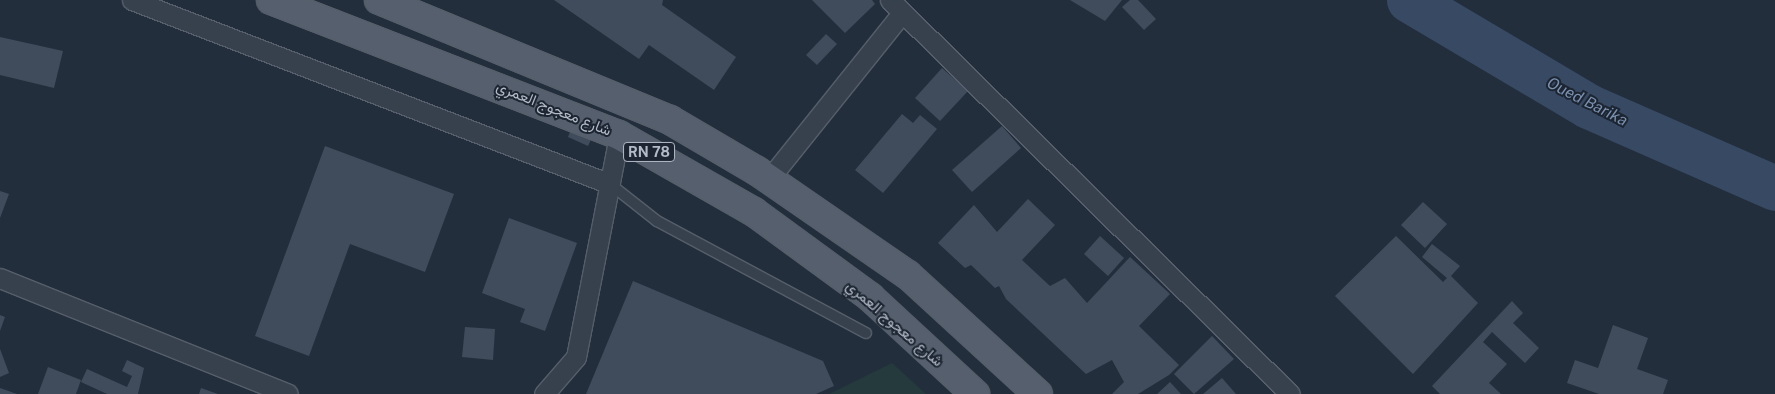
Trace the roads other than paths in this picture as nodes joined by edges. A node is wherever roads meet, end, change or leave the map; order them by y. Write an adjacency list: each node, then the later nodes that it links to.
1 (132, 0): 7 (street)
2 (271, 0): 5 (main road, شارع معجوج العمري / RN 78)
3 (379, 0): 6 (main road, RN 78)
4 (896, 6): 6 (street); 14 (street)
5 (619, 134): 7 (street); 12 (main road, شارع معجوج العمري / RN 78)
6 (769, 179): 13 (main road, RN 78)
7 (610, 184): 9 (lane); 11 (street)
8 (0, 278): 10 (street)
9 (866, 333)
10 (288, 394)
11 (544, 394)
12 (975, 394)
13 (1038, 394)
14 (1290, 394)

